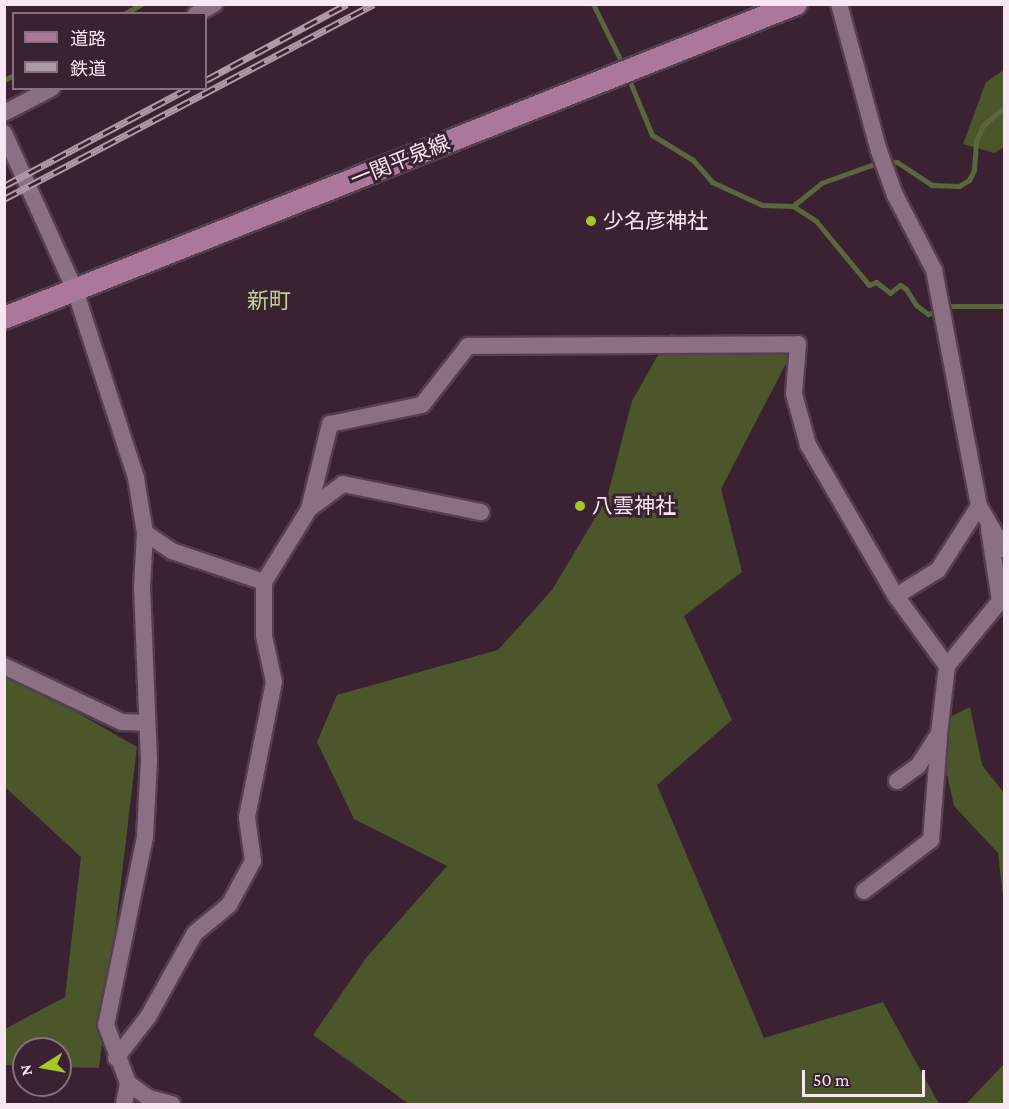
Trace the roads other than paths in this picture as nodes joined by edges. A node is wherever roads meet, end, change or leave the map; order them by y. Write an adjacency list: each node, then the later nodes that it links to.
1 (214, 4): 4 (street)
2 (796, 4): 8 (main road, 一関平泉線)
3 (839, 4): 10 (street)
4 (200, 12)
5 (48, 90): 6 (street)
6 (4, 113)
7 (4, 133): 8 (street)
8 (75, 290): 9 (main road, 一関平泉線); 14 (street)
9 (4, 318)
10 (979, 506): 13 (street); 17 (street)
11 (309, 509): 12 (street); 16 (street); 17 (street)
12 (481, 512)
13 (988, 525): 15 (street); 19 (street)
14 (145, 533): 16 (street); 20 (street)
15 (1005, 549)
16 (264, 582): 24 (street)
17 (896, 596): 19 (street)
18 (4, 666): 20 (street)
19 (947, 666): 21 (street)
20 (145, 723): 24 (street)
21 (939, 734): 22 (street); 23 (street)
22 (897, 781)
23 (864, 891)
24 (116, 1058): 25 (street)
25 (128, 1083): 26 (street); 27 (street)
26 (124, 1104)
27 (172, 1104)

